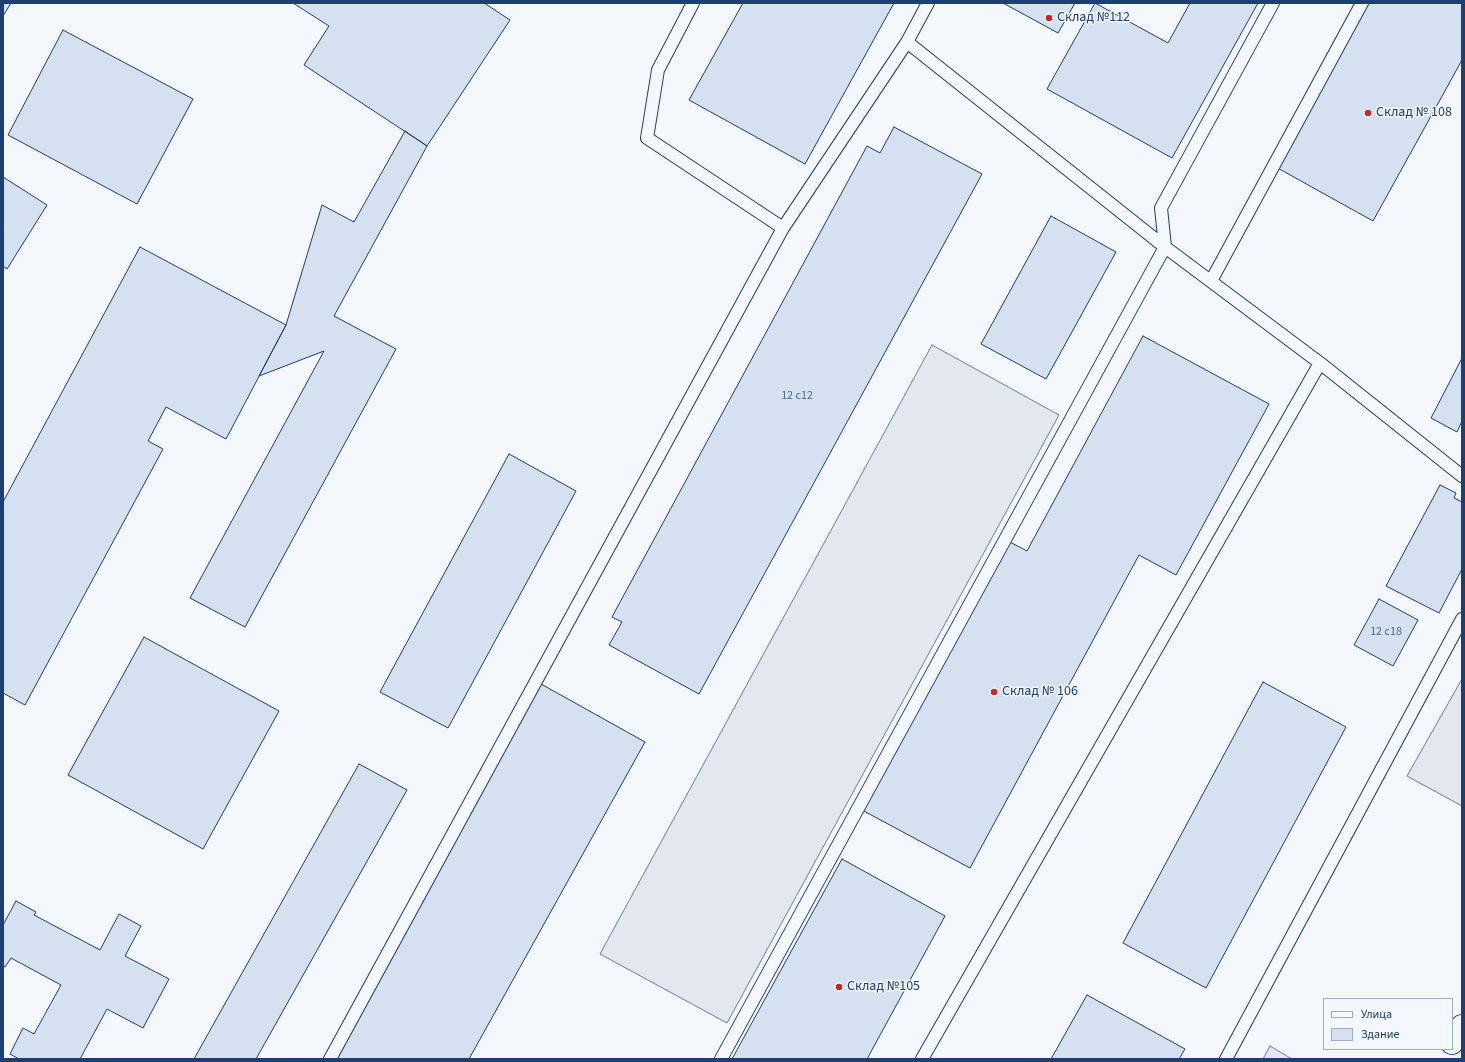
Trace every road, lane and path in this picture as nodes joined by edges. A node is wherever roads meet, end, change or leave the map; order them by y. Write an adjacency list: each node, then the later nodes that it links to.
1 (693, 3): 6 (lane)
2 (928, 3): 5 (lane)
3 (1273, 3): 7 (lane)
4 (1362, 3): 8 (lane)
5 (907, 42): 6 (lane); 7 (lane)
6 (783, 228): 15 (lane)
7 (1166, 247): 8 (lane); 16 (lane)
8 (1211, 281): 9 (lane)
9 (1320, 363): 10 (lane); 17 (lane)
10 (1462, 476)
11 (1462, 620): 18 (lane)
12 (1462, 1026): 13 (street)
13 (1453, 1041)
14 (1448, 1050): 19 (street)
15 (330, 1059)
16 (721, 1059)
17 (922, 1059)
18 (1226, 1059)
19 (1443, 1059)

